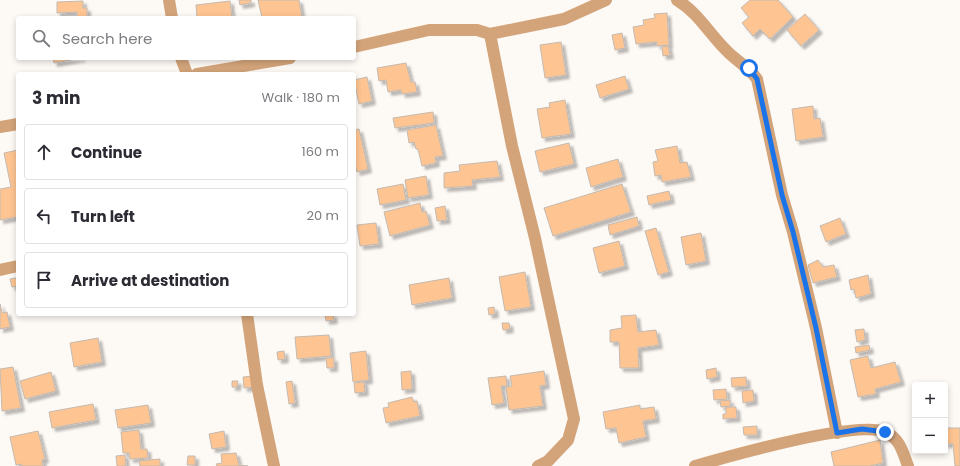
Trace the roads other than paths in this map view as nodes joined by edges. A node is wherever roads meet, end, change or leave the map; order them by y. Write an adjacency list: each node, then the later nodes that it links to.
1 (169, 0): 4 (street)
2 (606, 0): 5 (street)
3 (677, 0): 16 (street)
4 (172, 16)
5 (490, 34): 6 (street); 18 (street)
6 (356, 47)
7 (182, 60): 9 (street)
8 (278, 60): 10 (street)
9 (187, 72)
10 (209, 72)
11 (16, 124): 12 (street)
12 (0, 127)
13 (16, 266): 14 (street)
14 (0, 270)
15 (247, 316): 17 (street)
16 (837, 433): 19 (street); 20 (street)
17 (274, 466)
18 (538, 466)
19 (695, 466)
20 (908, 466)

